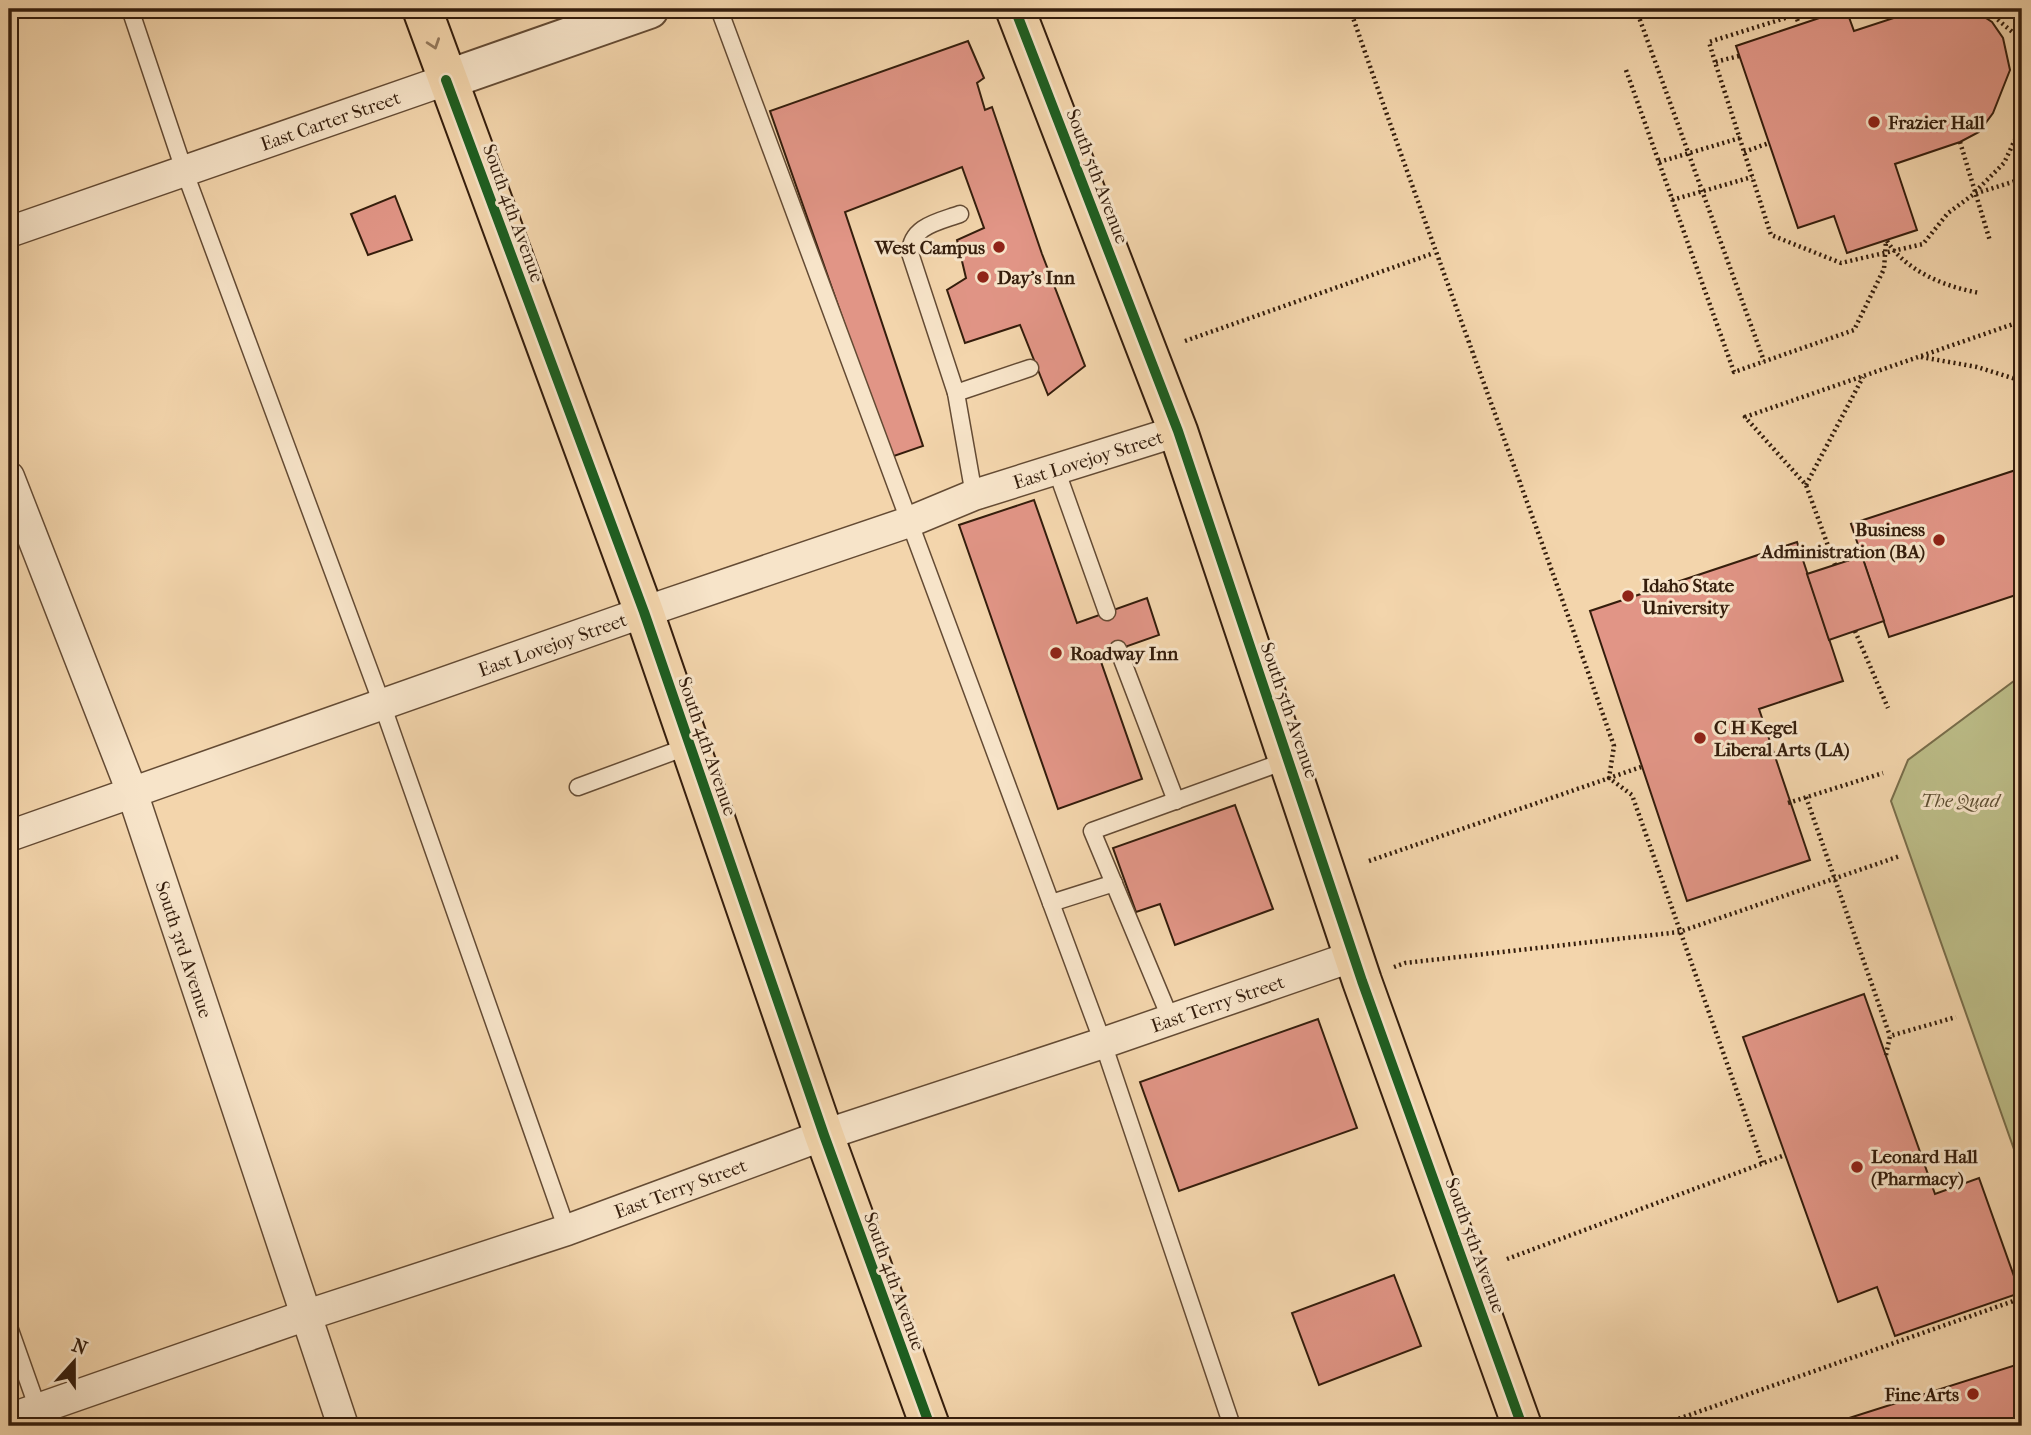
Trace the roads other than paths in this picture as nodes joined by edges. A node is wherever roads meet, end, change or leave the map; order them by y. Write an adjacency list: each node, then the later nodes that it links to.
1 (131, 9): 7 (lane)
2 (422, 9): 6 (main road, South 4th Avenue, one-way to 6)
3 (649, 9): 6 (street, East Carter Street)
4 (719, 9): 16 (lane)
5 (1015, 9): 12 (main road, South 5th Avenue)
6 (446, 80): 7 (street, East Carter Street); 17 (main road, South 4th Avenue)
7 (184, 170): 9 (street, East Carter Street); 20 (lane)
8 (960, 214): 11 (lane)
9 (9, 232)
10 (1030, 368): 11 (lane)
11 (956, 393): 15 (lane)
12 (1178, 431): 13 (street, East Lovejoy Street); 22 (main road, South 5th Avenue)
13 (1056, 469): 15 (street, East Lovejoy Street); 18 (lane)
14 (9, 477): 24 (street, South 3rd Avenue)
15 (974, 495): 16 (street, East Lovejoy Street)
16 (909, 522): 17 (street, East Lovejoy Street); 28 (lane)
17 (644, 612): 20 (street, East Lovejoy Street); 21 (main road, South 4th Avenue)
18 (1107, 612)
19 (1118, 649): 25 (lane)
20 (382, 704): 24 (street, East Lovejoy Street); 33 (lane)
21 (690, 746): 23 (lane); 32 (main road, South 4th Avenue)
22 (1288, 761): 25 (lane); 29 (main road, South 5th Avenue)
23 (578, 788)
24 (132, 792): 26 (street, East Lovejoy Street); 34 (street, South 3rd Avenue)
25 (1176, 801): 27 (lane)
26 (9, 836)
27 (1114, 883): 28 (lane); 30 (lane)
28 (1051, 903): 31 (lane)
29 (1370, 964): 30 (street, East Terry Street); 41 (main road, South 5th Avenue)
30 (1171, 1020): 31 (street, East Terry Street)
31 (1103, 1044): 32 (street, East Terry Street); 40 (lane)
32 (824, 1135): 33 (street, East Terry Street); 39 (main road, South 4th Avenue)
33 (567, 1230): 34 (street, East Terry Street)
34 (304, 1316): 36 (street, East Terry Street); 38 (street, South 3rd Avenue)
35 (9, 1327): 36 (lane)
36 (41, 1418): 37 (street, East Terry Street)
37 (9, 1419)
38 (343, 1426)
39 (930, 1426)
40 (1232, 1426)
41 (1522, 1426)

